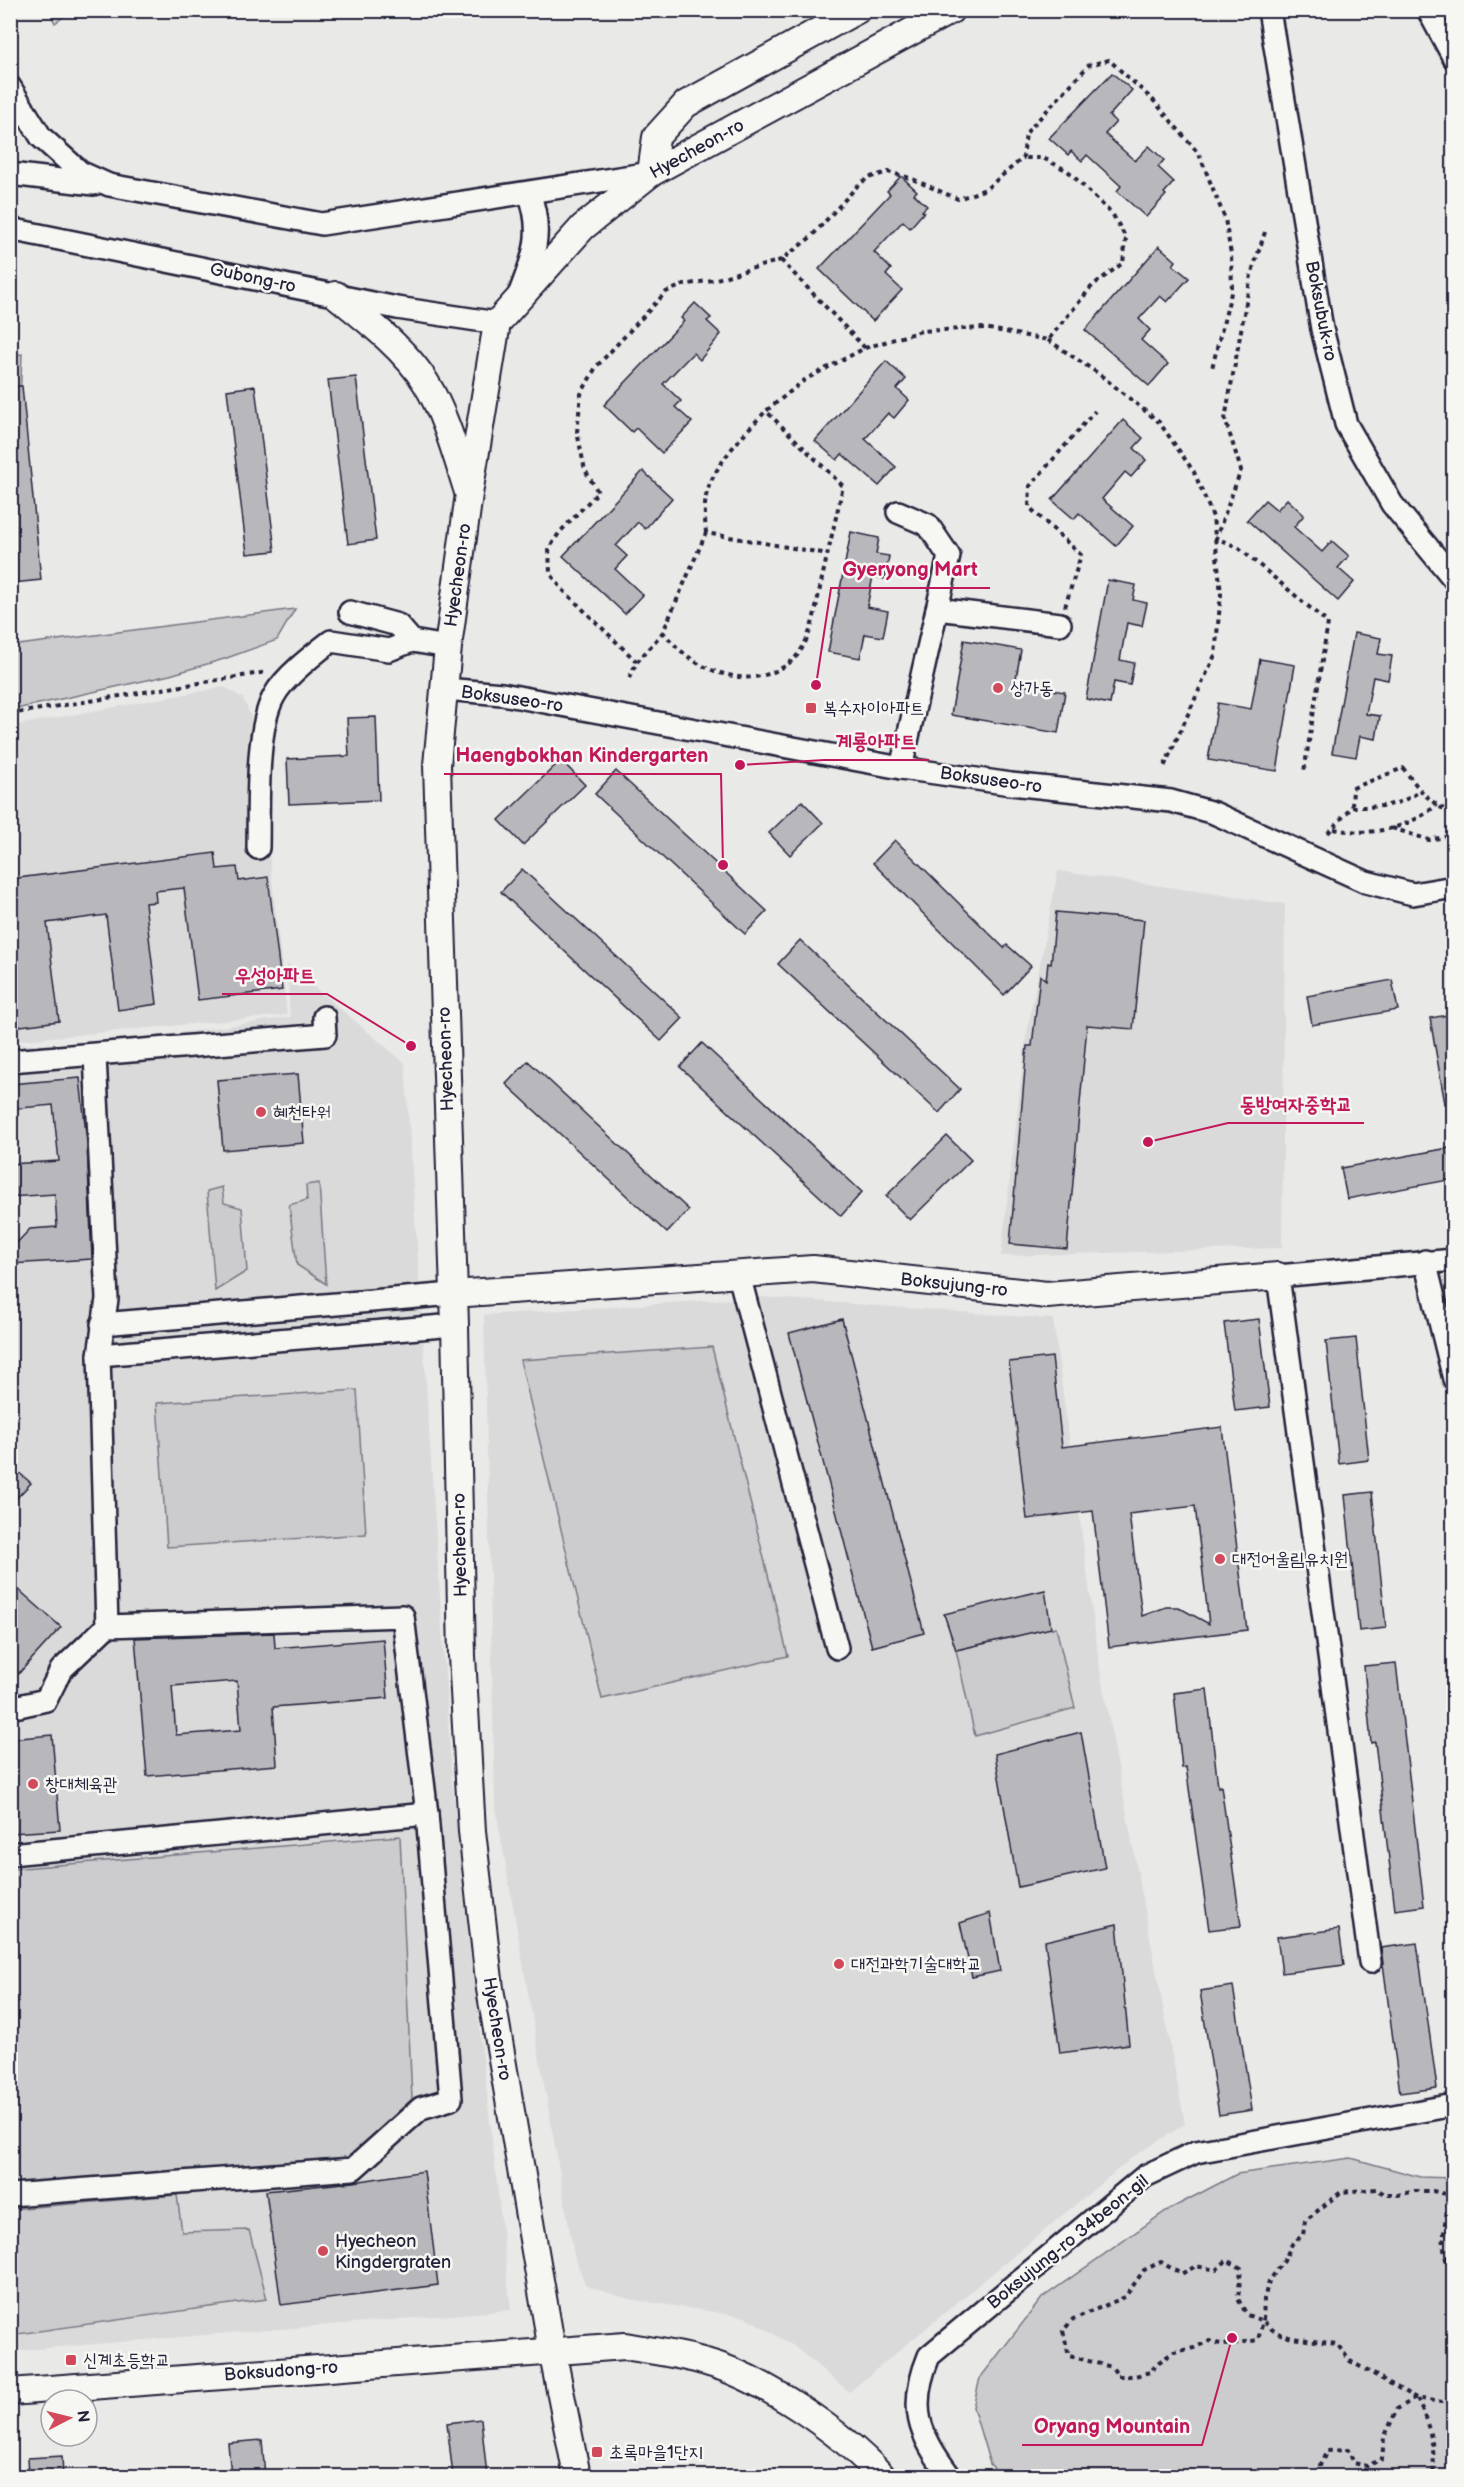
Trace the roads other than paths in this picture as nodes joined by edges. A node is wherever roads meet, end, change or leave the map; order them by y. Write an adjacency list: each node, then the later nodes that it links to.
1 (857, 10): 7 (main road)
2 (951, 10): 7 (main road, Hyecheon-ro)
3 (1269, 10): 17 (street, Boksubuk-ro)
4 (1428, 10): 5 (street)
5 (1454, 58)
6 (10, 87): 9 (street)
7 (651, 173): 10 (street); 13 (main road, Hyecheon-ro)
8 (10, 174): 9 (street)
9 (110, 185): 10 (street)
10 (529, 193): 13 (street)
11 (10, 229): 12 (street, Gubong-ro)
12 (336, 295): 14 (street, Gubong-ro); 15 (main road)
13 (516, 301): 14 (main road, Hyecheon-ro)
14 (497, 323): 15 (main road, Hyecheon-ro)
15 (469, 494): 22 (main road, Hyecheon-ro)
16 (898, 512): 18 (street)
17 (1454, 579)
18 (937, 609): 20 (street); 24 (street)
19 (350, 612): 21 (street)
20 (1060, 624)
21 (412, 641): 22 (street); 25 (street)
22 (448, 647): 23 (main road, Hyecheon-ro)
23 (445, 689): 24 (street, Boksuseo-ro); 34 (main road, Hyecheon-ro)
24 (901, 768): 26 (street, Boksuseo-ro)
25 (258, 848)
26 (1454, 887)
27 (324, 1017): 28 (street)
28 (95, 1056): 29 (street); 35 (street)
29 (10, 1061)
30 (1454, 1260): 31 (street, Boksujung-ro)
31 (1425, 1261): 33 (street, Boksujung-ro); 38 (street)
32 (739, 1275): 33 (main road, Boksujung-ro); 34 (main road, Boksujung-ro); 40 (street)
33 (1278, 1276): 44 (street)
34 (453, 1293): 35 (street); 36 (main road, Hyecheon-ro)
35 (102, 1324): 37 (street)
36 (455, 1325): 37 (street); 47 (main road, Hyecheon-ro)
37 (99, 1354): 39 (street)
38 (1454, 1379)
39 (107, 1626): 41 (street); 42 (street)
40 (837, 1648)
41 (10, 1708)
42 (427, 1814): 43 (street); 46 (street)
43 (10, 1854)
44 (1370, 1962)
45 (1454, 2105): 51 (street, Boksujung-ro 34beon-gil)
46 (10, 2195)
47 (552, 2350): 48 (main road, Boksudong-ro); 49 (main road, Hyecheon-ro); 50 (main road)
48 (10, 2392)
49 (577, 2476)
50 (882, 2476)
51 (950, 2476)

